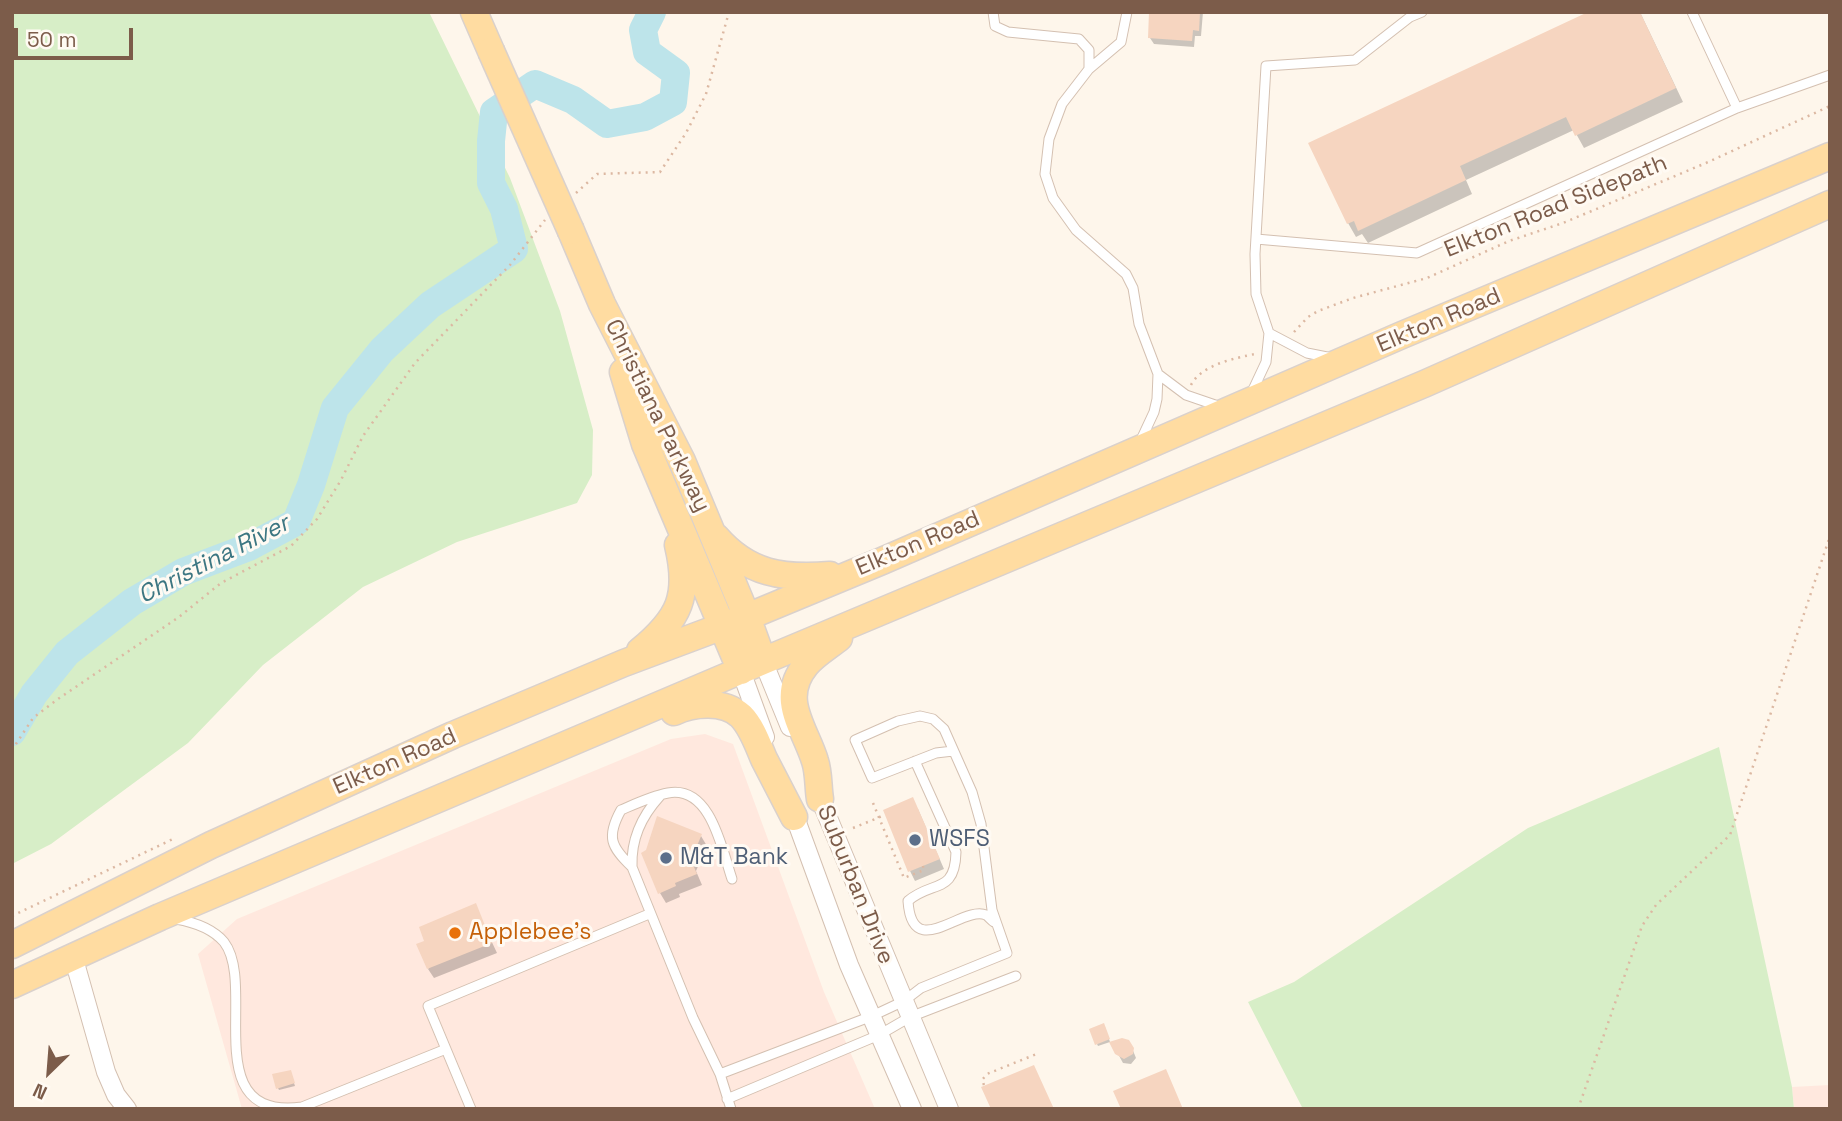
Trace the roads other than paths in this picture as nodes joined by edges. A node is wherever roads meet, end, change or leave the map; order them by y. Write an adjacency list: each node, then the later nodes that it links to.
1 (474, 12): 13 (main road, bridge)
2 (993, 12): 7 (lane)
3 (1127, 12): 7 (lane)
4 (1422, 12): 6 (lane)
5 (1692, 12): 9 (lane)
6 (1409, 14): 12 (lane)
7 (1089, 69): 16 (lane)
8 (1830, 75): 9 (lane)
9 (1737, 108): 12 (lane)
10 (1830, 156): 15 (main road, Elkton Road)
11 (1830, 204): 22 (main road, Elkton Road)
12 (1256, 239): 14 (lane)
13 (602, 304): 19 (main road, Christiana Parkway); 20 (main road, Christiana Parkway)
14 (1269, 332): 15 (lane); 17 (lane)
15 (1346, 361): 17 (main road, Elkton Road)
16 (1158, 374): 17 (lane); 18 (lane)
17 (1237, 406): 18 (main road, Elkton Road)
18 (1137, 450): 21 (main road, Elkton Road)
19 (666, 492): 23 (main road, Christiana Parkway); 24 (main road)
20 (711, 530): 21 (main road); 23 (main road, Christiana Parkway)
21 (849, 574): 23 (main road, Elkton Road)
22 (860, 620): 25 (main road, Elkton Road); 30 (main road)
23 (735, 621): 24 (main road, Elkton Road); 25 (main road, Christiana Parkway)
24 (624, 663): 37 (main road, Elkton Road)
25 (752, 666): 27 (main road, Elkton Road); 30 (street, Suburban Drive); 31 (street, Suburban Drive)
26 (953, 751): 28 (lane); 28 (lane); 36 (lane)
27 (541, 756): 31 (main road); 35 (main road, Elkton Road)
28 (915, 761): 36 (lane)
29 (660, 796): 32 (lane); 32 (lane); 33 (lane)
30 (820, 799): 41 (street, Suburban Drive)
31 (794, 817): 42 (street, Suburban Drive)
32 (632, 867): 34 (lane)
33 (732, 879)
34 (649, 914): 44 (lane); 45 (lane)
35 (160, 917): 38 (main road, Elkton Road); 47 (lane)
36 (995, 924): 41 (lane)
37 (12, 945)
38 (73, 956): 40 (main road, Elkton Road); 48 (street)
39 (1016, 976): 41 (lane)
40 (12, 985)
41 (907, 1009): 42 (lane); 43 (lane); 52 (street, Suburban Drive)
42 (872, 1016): 43 (street, Suburban Drive); 45 (lane)
43 (879, 1034): 46 (lane); 51 (street, Suburban Drive)
44 (446, 1049): 47 (lane); 49 (lane)
45 (720, 1074): 46 (lane)
46 (727, 1099): 50 (lane)
47 (275, 1108)
48 (127, 1109)
49 (471, 1109)
50 (731, 1109)
51 (912, 1109)
52 (949, 1109)

